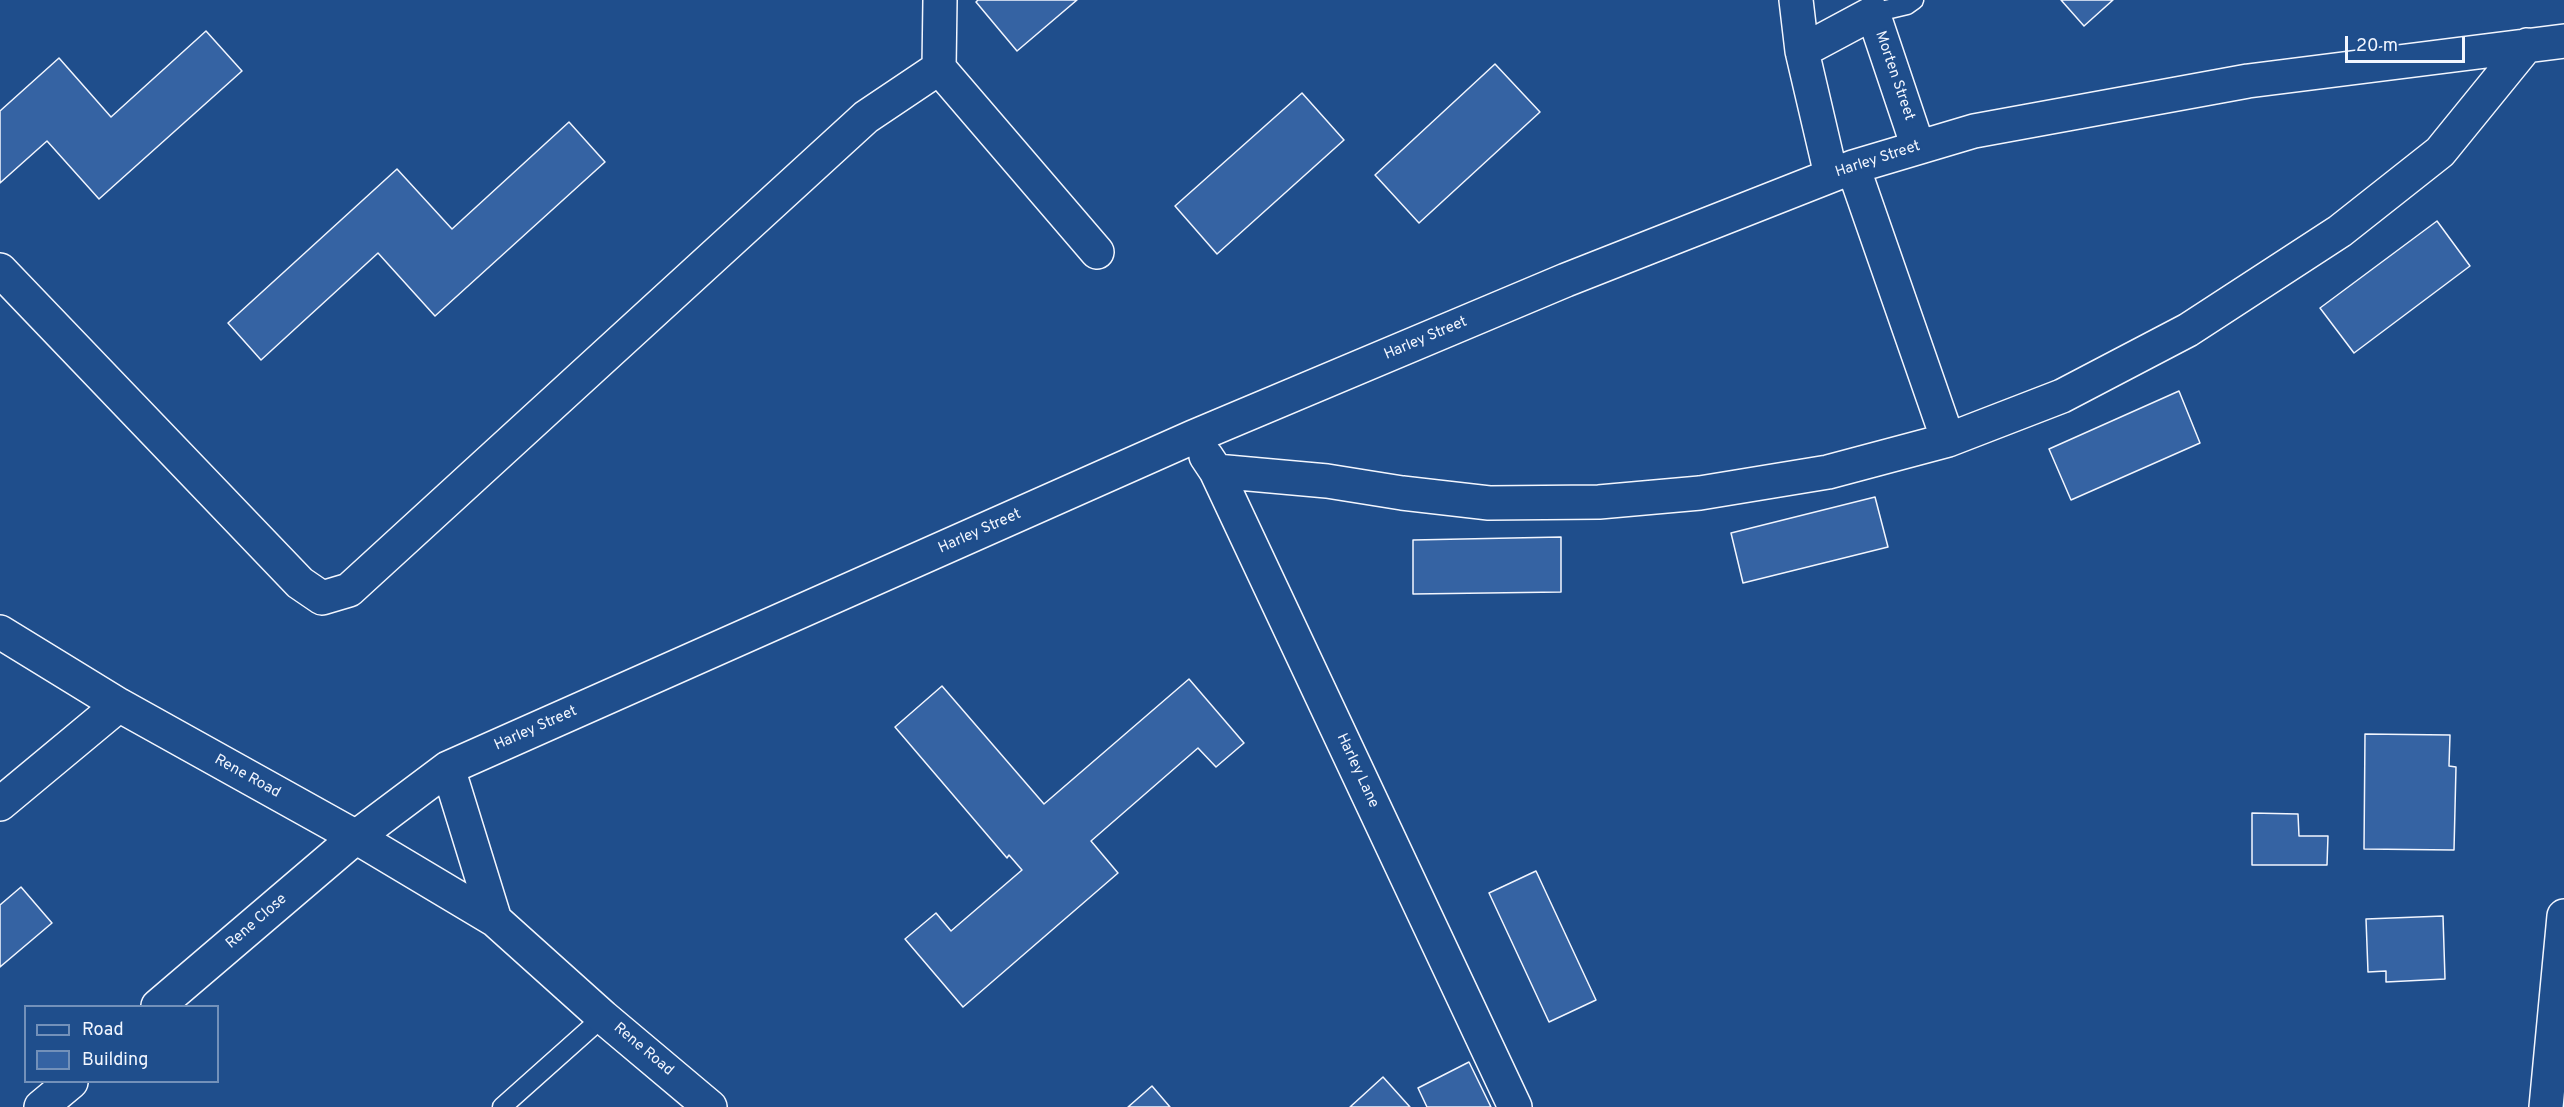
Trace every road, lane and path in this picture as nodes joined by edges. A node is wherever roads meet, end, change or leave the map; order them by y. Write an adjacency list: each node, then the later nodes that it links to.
1 (940, 0): 8 (street)
2 (1796, 0): 7 (street)
3 (1914, 0): 4 (lane)
4 (1871, 7): 7 (street, Morten Street); 9 (street, Morten Street)
5 (2564, 41): 6 (street, Harley Street)
6 (2527, 45): 9 (street, Harley Street); 14 (street)
7 (1802, 51): 10 (street)
8 (939, 68): 11 (street); 12 (street)
9 (1918, 147): 10 (street, Harley Street)
10 (1842, 171): 13 (street, Harley Street); 14 (street)
11 (1097, 252)
12 (0, 270)
13 (1193, 437): 15 (street, Harley Lane); 18 (street, Harley Street)
14 (1948, 440): 15 (street)
15 (1216, 471): 29 (street, Harley Lane)
16 (0, 632): 17 (street, Rene Road)
17 (119, 705): 19 (street); 20 (street, Rene Road)
18 (448, 768): 20 (street, Harley Street); 22 (street)
19 (2, 800)
20 (356, 837): 22 (street, Rene Road); 23 (street, Rene Close)
21 (2564, 916): 30 (street)
22 (495, 920): 24 (street, Rene Road)
23 (159, 1005)
24 (603, 1017): 27 (lane); 28 (street, Rene Road)
25 (70, 1083): 26 (street)
26 (41, 1107)
27 (502, 1107)
28 (710, 1107)
29 (1515, 1107)
30 (2546, 1107)

